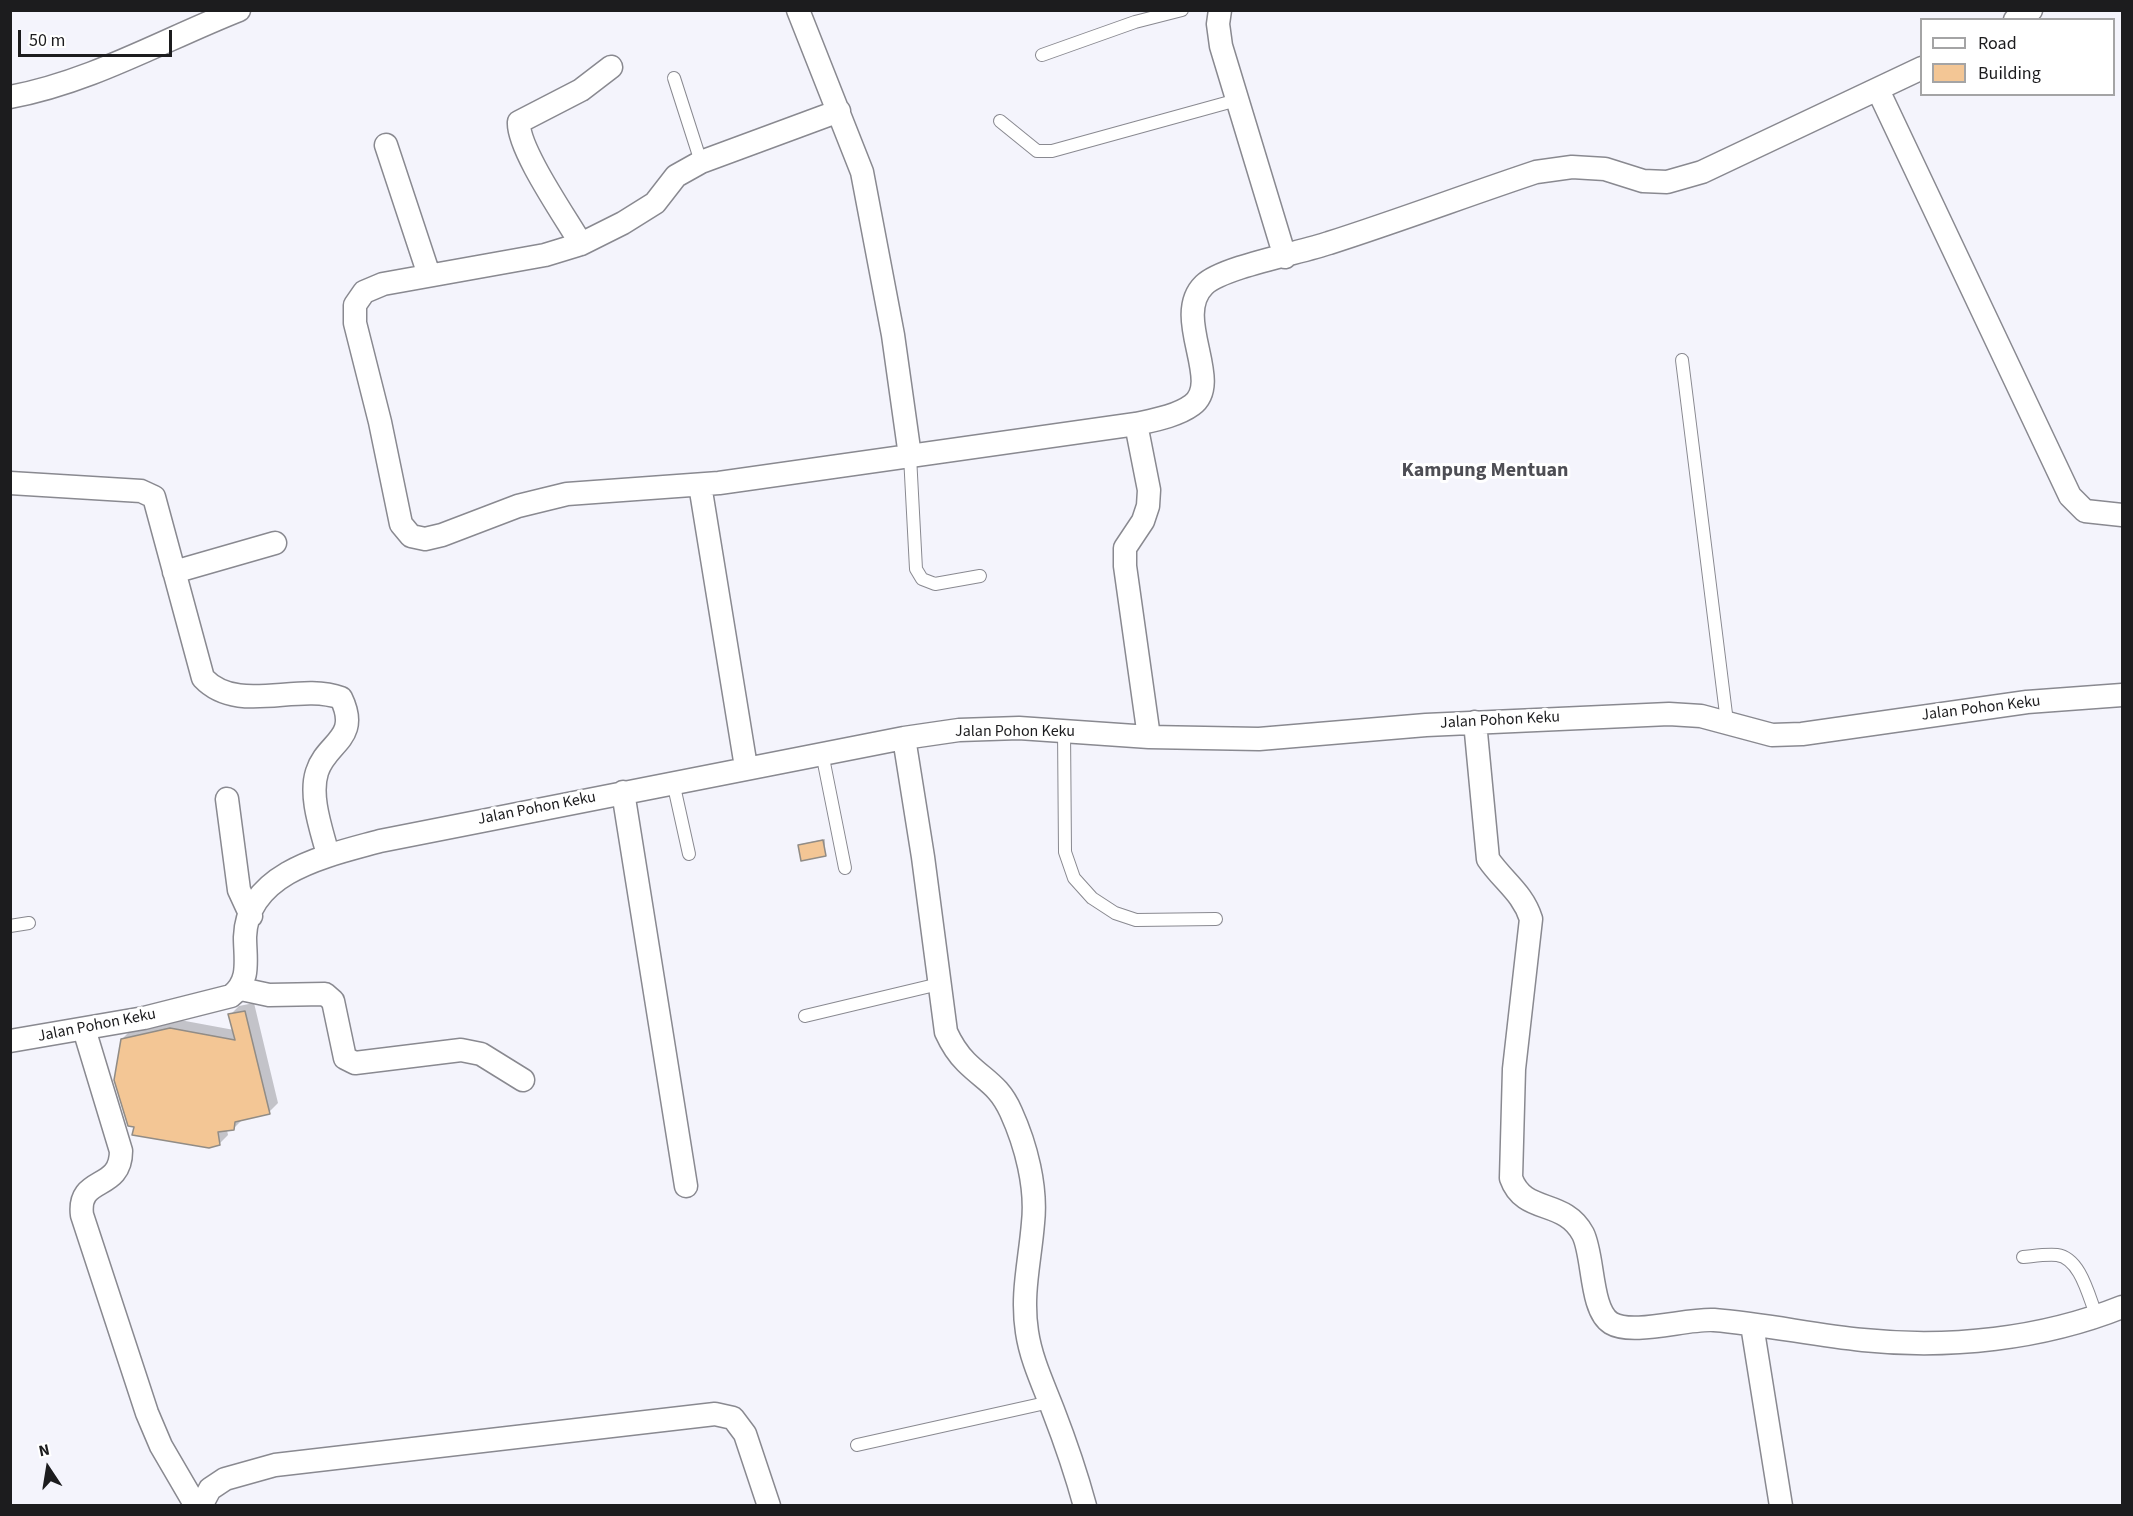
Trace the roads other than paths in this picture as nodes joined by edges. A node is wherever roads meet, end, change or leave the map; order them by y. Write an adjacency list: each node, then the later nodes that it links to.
1 (239, 10): 12 (street)
2 (798, 10): 14 (street)
3 (1182, 10): 7 (lane)
4 (1220, 10): 13 (street)
5 (2031, 10): 6 (street)
6 (2018, 18)
7 (1042, 55)
8 (611, 67): 18 (street)
9 (1920, 69): 11 (street)
10 (674, 78): 17 (lane)
11 (1878, 90): 19 (street); 26 (street)
12 (10, 97)
13 (1237, 100): 15 (lane); 19 (street)
14 (839, 111): 17 (street); 23 (street)
15 (1000, 121)
16 (386, 145): 20 (street)
17 (701, 162): 18 (street)
18 (581, 244): 20 (street)
19 (1285, 257): 22 (street)
20 (429, 275): 25 (street)
21 (1682, 360): 32 (lane)
22 (1136, 424): 23 (street); 34 (street)
23 (910, 456): 25 (street); 29 (lane)
24 (10, 483): 28 (street)
25 (700, 485): 37 (street)
26 (2122, 515)
27 (275, 543): 28 (street)
28 (174, 572): 42 (street)
29 (980, 576)
30 (2122, 695): 32 (street, Jalan Pohon Keku)
31 (1475, 722): 32 (street, Jalan Pohon Keku); 34 (street, Jalan Pohon Keku); 58 (street)
32 (1727, 722)
33 (1064, 730): 34 (street, Jalan Pohon Keku); 35 (street, Jalan Pohon Keku); 45 (lane)
34 (1149, 737)
35 (904, 738): 36 (street, Jalan Pohon Keku); 48 (street)
36 (822, 753): 37 (street, Jalan Pohon Keku); 43 (lane)
37 (746, 767): 38 (street, Jalan Pohon Keku)
38 (674, 782): 39 (street, Jalan Pohon Keku); 41 (lane)
39 (623, 792): 42 (street, Jalan Pohon Keku); 54 (street)
40 (227, 799): 44 (street)
41 (688, 854)
42 (328, 855): 44 (street, Jalan Pohon Keku)
43 (845, 868)
44 (250, 916): 49 (street, Jalan Pohon Keku)
45 (1216, 920)
46 (28, 923): 47 (lane)
47 (10, 927)
48 (939, 984): 50 (lane); 59 (street)
49 (240, 989): 51 (street, Jalan Pohon Keku); 53 (street)
50 (805, 1016)
51 (84, 1029): 52 (street, Jalan Pohon Keku); 61 (street)
52 (10, 1041)
53 (523, 1080)
54 (686, 1186)
55 (2024, 1257): 57 (lane)
56 (2122, 1306): 57 (street)
57 (2097, 1317): 58 (street)
58 (1752, 1325): 64 (street)
59 (1050, 1402): 60 (lane); 63 (street)
60 (857, 1445)
61 (198, 1506): 62 (street)
62 (769, 1506)
63 (1085, 1506)
64 (1781, 1506)

